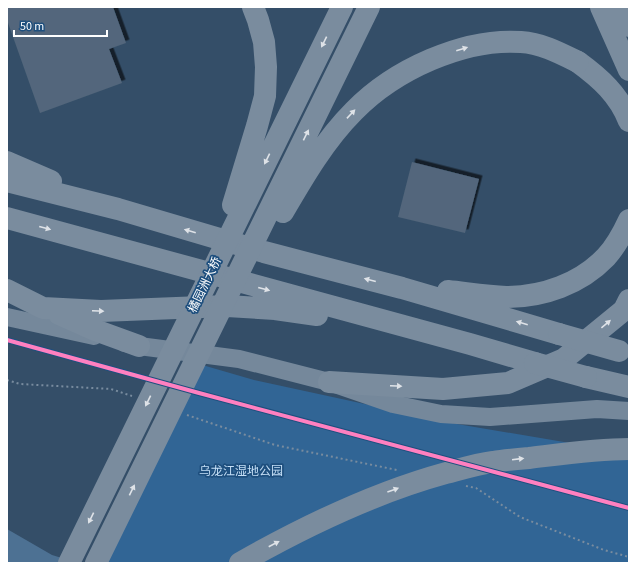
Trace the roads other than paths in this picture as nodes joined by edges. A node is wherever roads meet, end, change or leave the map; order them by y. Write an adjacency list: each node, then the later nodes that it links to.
1 (253, 7): 14 (highway, bridge)
2 (342, 7): 14 (highway, 橘园洲大桥, one-way to 14, bridge)
3 (369, 7): 15 (highway, 橘园洲大桥, one-way to 3, bridge)
4 (601, 7): 7 (highway)
5 (620, 7): 6 (highway)
6 (629, 26)
7 (629, 70)
8 (629, 121): 15 (highway, one-way to 8, bridge)
9 (7, 162): 11 (highway)
10 (7, 181): 11 (highway)
11 (118, 209): 16 (highway, one-way to 11)
12 (7, 218): 21 (highway, one-way to 21)
13 (629, 220): 16 (highway)
14 (217, 260): 28 (highway, 橘园洲大桥, one-way to 28, bridge)
15 (239, 271): 29 (highway, 橘园洲大桥, one-way to 15, bridge)
16 (402, 288): 23 (highway, one-way to 16, bridge)
17 (7, 290): 19 (highway)
18 (627, 305): 24 (highway, one-way to 18)
19 (43, 308): 21 (highway, one-way to 21); 22 (highway)
20 (7, 317): 22 (main road)
21 (470, 344): 25 (highway, bridge)
22 (139, 346): 24 (main road)
23 (624, 353)
24 (329, 382): 26 (main road)
25 (629, 387)
26 (629, 412)
27 (629, 449): 30 (highway, one-way to 27, bridge)
28 (69, 563)
29 (96, 563)
30 (240, 563)

